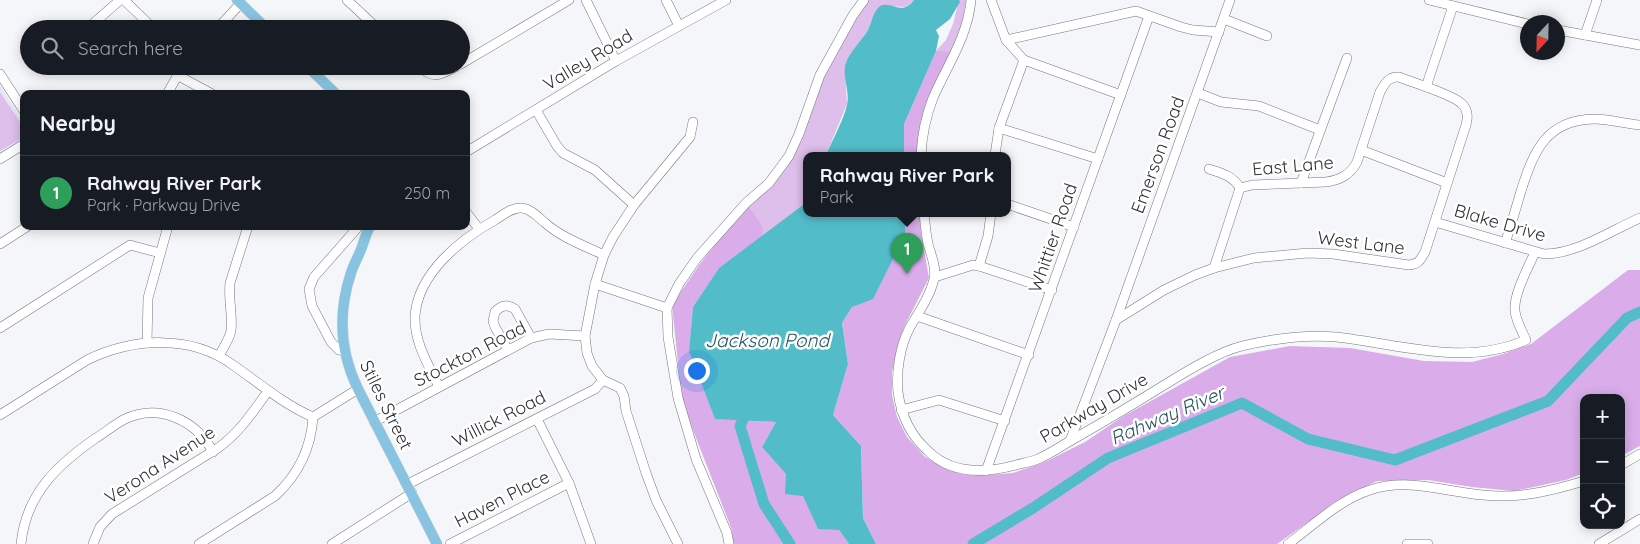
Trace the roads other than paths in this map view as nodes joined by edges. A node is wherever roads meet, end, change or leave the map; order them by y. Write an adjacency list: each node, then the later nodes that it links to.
1 (122, 0): 17 (street); 18 (street)
2 (347, 0): 21 (street)
3 (569, 0): 31 (street)
4 (586, 0): 33 (street)
5 (666, 0): 23 (street)
6 (726, 0): 23 (street, Valley Road)
7 (864, 0): 86 (street)
8 (971, 0): 52 (street)
9 (991, 0): 28 (street)
10 (1230, 0): 16 (street, Emerson Road)
11 (1429, 0): 14 (street)
12 (1598, 0): 26 (street)
13 (239, 2): 19 (street); 20 (main road)
14 (1453, 6): 22 (street); 37 (street)
15 (1149, 16): 25 (street); 28 (street); 42 (street, Whittier Road)
16 (1224, 19): 25 (street, Emerson Road); 27 (street)
17 (98, 20)
18 (144, 20)
19 (224, 20)
20 (258, 20)
21 (368, 20)
22 (1520, 22)
23 (679, 26): 33 (street, Valley Road)
24 (1565, 31): 26 (street)
25 (1219, 32): 41 (street, Emerson Road)
26 (1585, 35): 29 (street)
27 (1266, 36)
28 (1006, 40): 32 (street)
29 (1640, 45)
30 (1347, 58): 48 (street)
31 (470, 59)
32 (1024, 60): 42 (street); 47 (street)
33 (616, 61): 44 (street, Valley Road)
34 (0, 74): 43 (street)
35 (177, 75): 38 (street); 39 (street)
36 (316, 75): 40 (main road)
37 (1426, 87): 51 (street, East Lane); 58 (street, West Lane)
38 (169, 90)
39 (205, 90)
40 (332, 90)
41 (1198, 93): 48 (street); 88 (street, Emerson Road)
42 (1121, 95): 55 (street, Whittier Road)
43 (20, 105)
44 (536, 110): 50 (street, Valley Road); 60 (street)
45 (693, 122): 60 (street)
46 (1640, 125): 76 (street)
47 (999, 128): 53 (street); 55 (street)
48 (1320, 130): 57 (street)
49 (20, 146): 54 (street)
50 (470, 149)
51 (1361, 150): 57 (street, East Lane); 58 (street)
52 (922, 152)
53 (996, 152)
54 (0, 159)
55 (1098, 159): 67 (street, Whittier Road)
56 (1210, 168): 59 (street)
57 (1301, 183): 59 (street, East Lane)
58 (1447, 183): 66 (street, West Lane)
59 (1240, 188): 82 (street, East Lane)
60 (634, 205): 80 (street)
61 (1011, 205): 67 (street)
62 (470, 217): 68 (street)
63 (924, 217): 83 (street)
64 (990, 217): 81 (street)
65 (1640, 218): 78 (street, Blake Drive)
66 (1434, 222): 76 (street, Blake Drive); 82 (street, West Lane)
67 (1074, 227): 85 (street, Whittier Road)
68 (479, 229): 80 (street); 98 (street)
69 (22, 230): 77 (street)
70 (167, 230): 79 (street)
71 (247, 230): 96 (street)
72 (355, 230): 94 (street)
73 (368, 230): 75 (main road, Stiles Street)
74 (375, 230): 75 (main road, Stiles Street)
75 (363, 243): 94 (main road, Stiles Street)
76 (1505, 243): 78 (street, Blake Drive)
77 (0, 244)
78 (1535, 252): 107 (street, Parkway Drive)
79 (160, 253): 89 (street); 92 (street)
80 (604, 255): 84 (street)
81 (979, 266): 83 (street); 85 (street)
82 (1214, 268): 88 (street, West Lane)
83 (935, 277): 87 (street, Parkway Drive)
84 (594, 284): 86 (street); 90 (street)
85 (1052, 290): 95 (street, Whittier Road)
86 (667, 308): 124 (street)
87 (917, 316): 95 (street); 101 (street, Parkway Drive)
88 (1116, 320): 107 (street)
89 (0, 328)
90 (585, 336): 91 (street, Stockton Road); 97 (street)
91 (530, 338): 93 (street, Stockton Road); 93 (street)
92 (146, 343): 96 (street); 102 (street)
93 (508, 350): 98 (street, Stockton Road)
94 (344, 351): 99 (main road, Stiles Street)
95 (1029, 355): 105 (street, Whittier Road)
96 (219, 356): 100 (street)
97 (604, 380): 104 (street, Willick Road); 123 (street)
98 (439, 387): 106 (street, Stockton Road)
99 (358, 389): 103 (street); 106 (main road, Stiles Street)
100 (268, 391): 103 (street); 108 (street, Verona Avenue)
101 (902, 410): 105 (street); 111 (street, Parkway Drive)
102 (0, 415)
103 (313, 417): 118 (street)
104 (537, 419): 113 (street); 114 (street, Willick Road)
105 (1005, 421): 111 (street, Whittier Road)
106 (374, 422): 114 (main road, Stiles Street)
107 (1070, 441): 111 (street, Parkway Drive)
108 (213, 452): 116 (street); 117 (street, Verona Avenue)
109 (1640, 454): 110 (street)
110 (1625, 463)
111 (986, 471)
112 (1580, 482): 125 (street)
113 (569, 483): 121 (street, Haven Place); 122 (street)
114 (410, 489): 119 (street, Willick Road); 120 (main road, Stiles Street)
115 (1640, 518): 128 (street)
116 (21, 544)
117 (93, 544)
118 (199, 544)
119 (332, 544)
120 (437, 544)
121 (450, 544)
122 (591, 544)
123 (678, 544)
124 (729, 544)
125 (1288, 544)
126 (1407, 544): 127 (street)
127 (1428, 544)
128 (1599, 544)

